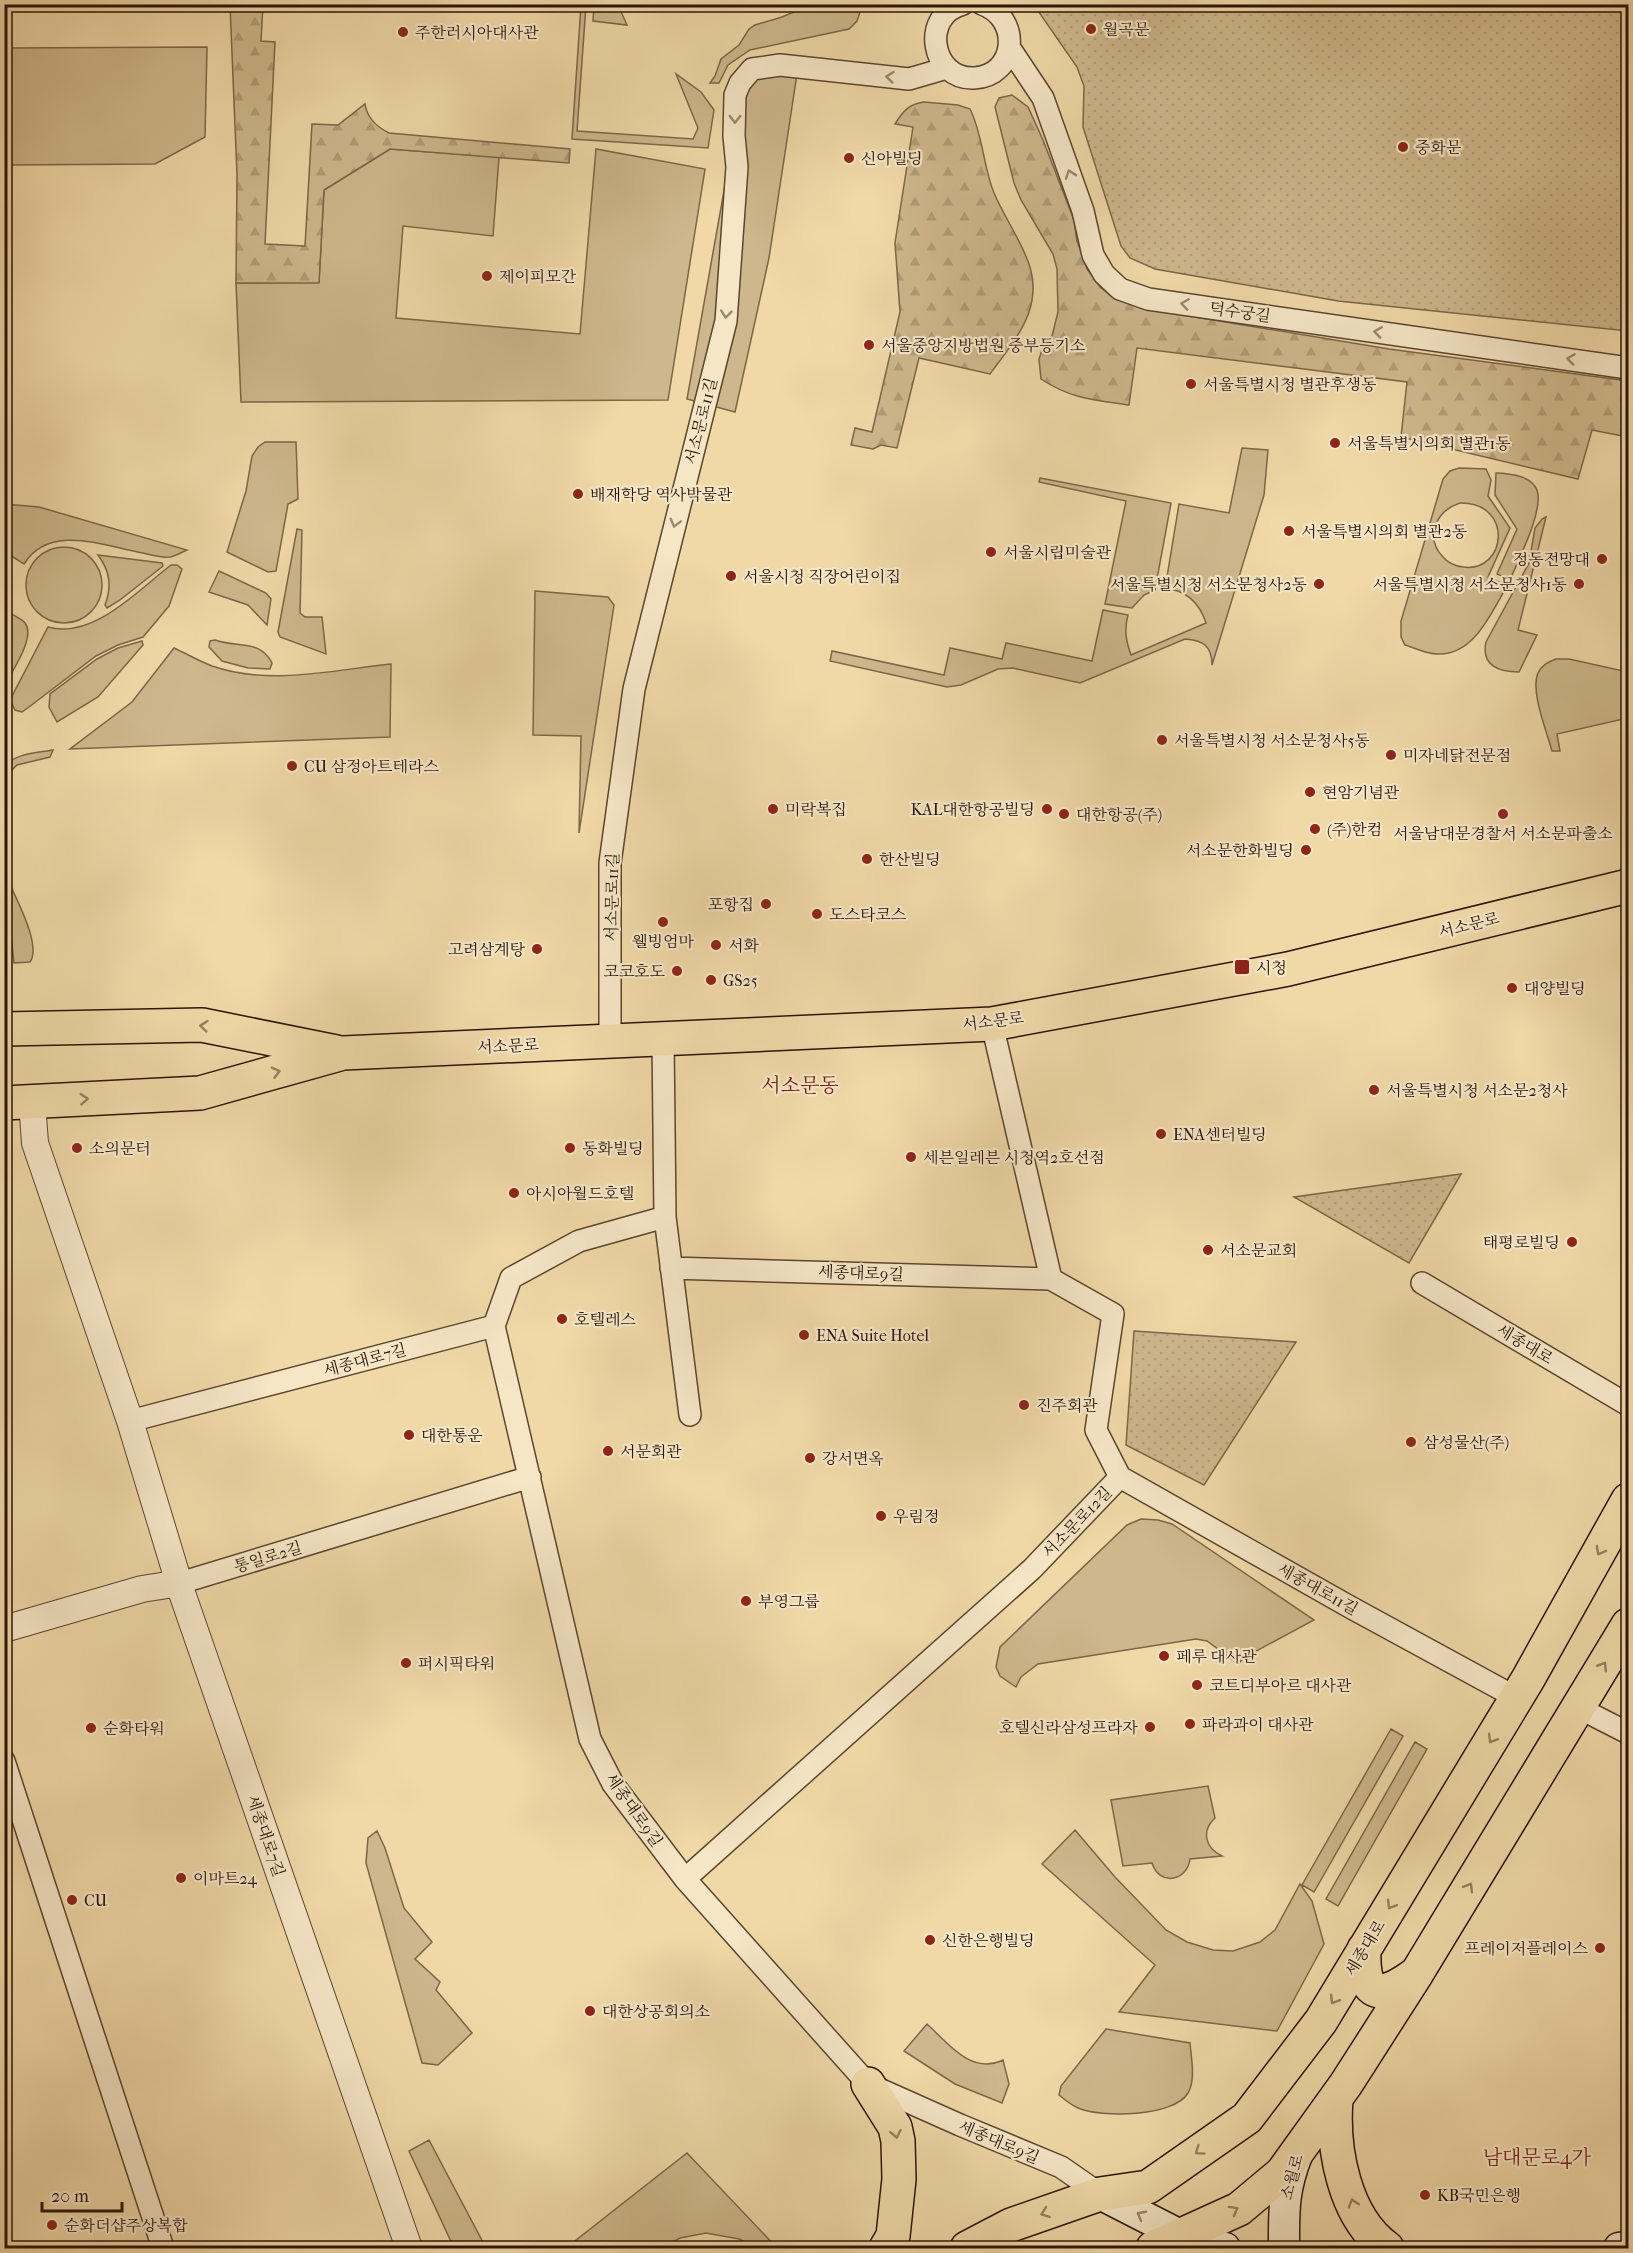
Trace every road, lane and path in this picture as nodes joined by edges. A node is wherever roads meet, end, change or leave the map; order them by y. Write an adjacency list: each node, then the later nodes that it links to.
1 (963, 4): 3 (street)
2 (982, 4): 4 (street)
3 (936, 12): 6 (street)
4 (1008, 13): 5 (street)
5 (1009, 47): 6 (street); 7 (street, 덕수궁길, one-way to 5)
6 (947, 69): 12 (street, 서소문로11길, one-way to 12)
7 (1629, 368)
8 (1629, 886): 9 (main road, 서소문로)
9 (992, 1024): 11 (main road, 서소문로); 17 (street)
10 (4, 1029): 13 (main road, 서소문로, one-way to 10)
11 (663, 1039): 12 (main road, 서소문로); 15 (street)
12 (610, 1041): 13 (main road, 서소문로)
13 (343, 1053): 14 (main road, 서소문로, one-way to 13)
14 (18, 1102): 22 (street, 세종대로7길)
15 (665, 1217): 16 (street); 19 (street)
16 (671, 1268): 17 (street, 세종대로9길); 21 (street)
17 (1051, 1279): 23 (street, 서소문로12길)
18 (1422, 1283): 20 (street, 세종대로)
19 (494, 1326): 22 (street, 세종대로7길); 24 (street, 세종대로9길)
20 (1629, 1405)
21 (690, 1415)
22 (130, 1421): 26 (street, 세종대로7길)
23 (1120, 1477): 29 (street, 세종대로11길); 33 (street, 서소문로12길)
24 (530, 1478): 26 (street, 통일로2길); 33 (street, 세종대로9길)
25 (1629, 1500): 29 (main road, 세종대로, one-way to 29)
26 (180, 1583): 28 (street, 통일로2길); 43 (street, 세종대로7길)
27 (1629, 1625): 30 (main road, one-way to 27)
28 (4, 1629)
29 (1517, 1698): 34 (main road, 세종대로, one-way to 34)
30 (1577, 1707): 31 (street); 35 (main road, one-way to 30)
31 (1629, 1733)
32 (4, 1761): 42 (street)
33 (685, 1879): 36 (street, 세종대로9길)
34 (1364, 1949): 35 (main road); 39 (main road, 세종대로, one-way to 39)
35 (1417, 1973): 37 (main road)
36 (868, 2084): 39 (street, 세종대로9길); 44 (main road, one-way to 44)
37 (1336, 2099): 38 (main road); 48 (main road, one-way to 37)
38 (1302, 2142): 40 (main road, one-way to 38); 47 (main road, 소월로)
39 (1100, 2194): 40 (main road, one-way to 39); 45 (main road, 세종대로, one-way to 45)
40 (1168, 2242): 46 (main road)
41 (1629, 2247): 49 (main road)
42 (164, 2248)
43 (409, 2248)
44 (886, 2248)
45 (967, 2248)
46 (1225, 2248)
47 (1284, 2248)
48 (1387, 2248)
49 (1619, 2248)

